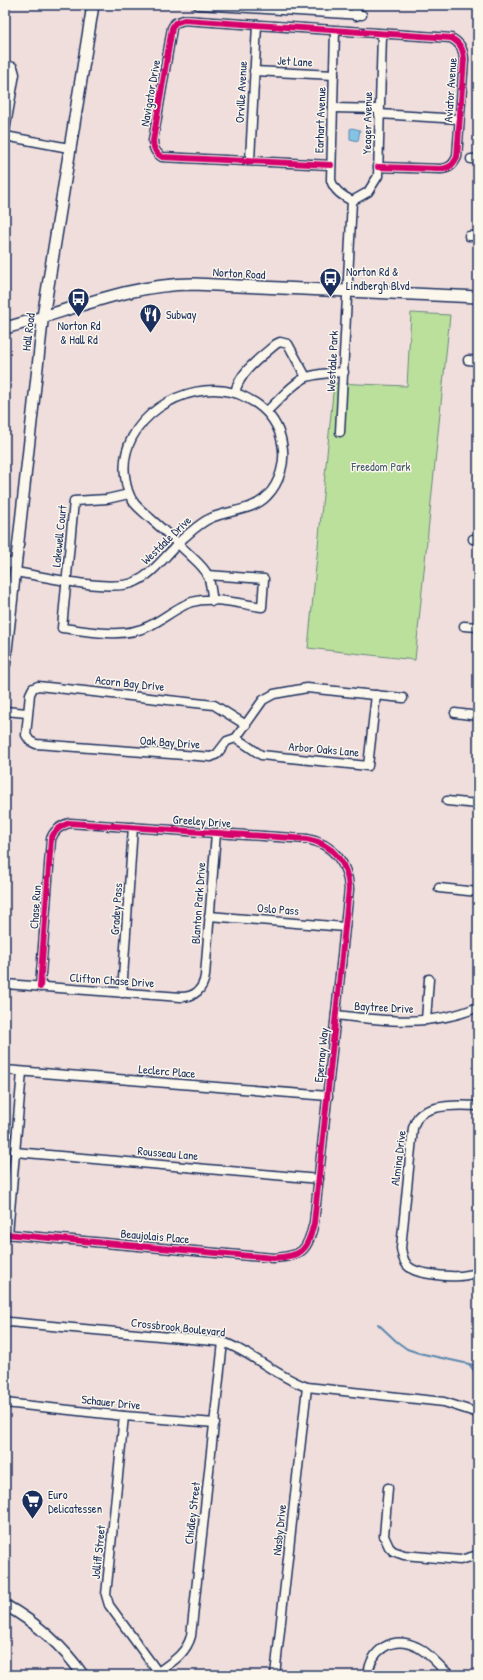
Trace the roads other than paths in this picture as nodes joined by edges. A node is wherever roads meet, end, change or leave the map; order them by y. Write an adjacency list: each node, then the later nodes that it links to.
1 (93, 5): 15 (main road, Hall Road)
2 (198, 5): 3 (street)
3 (356, 5)
4 (256, 25): 5 (street, Navigator Drive); 8 (street, Orville Avenue); 16 (street, Navigator Drive)
5 (336, 31): 6 (street, Aviator Avenue); 9 (street, Earhart Avenue)
6 (382, 34): 11 (street, Yeager Avenue); 12 (street, Aviator Avenue)
7 (5, 65): 13 (street)
8 (254, 71): 9 (street, Jet Lane); 16 (street, Orville Avenue)
9 (334, 75): 10 (street, Earhart Avenue)
10 (333, 108): 11 (street); 17 (street, Earhart Avenue)
11 (379, 112): 12 (street); 18 (street, Yeager Avenue)
12 (459, 118): 18 (street, Aviator Avenue)
13 (5, 131)
14 (5, 136): 15 (street)
15 (69, 148): 24 (main road, Hall Road)
16 (250, 160): 17 (street, Navigator Drive)
17 (331, 165): 19 (street, Earhart Avenue)
18 (378, 167): 19 (street, Yeager Avenue)
19 (352, 201): 22 (street, Westdale Park)
20 (469, 236): 21 (street)
21 (478, 236)
22 (348, 291): 23 (main road, Norton Road); 24 (main road, Norton Road); 28 (street, Westdale Park)
23 (478, 297)
24 (43, 317): 25 (main road, Norton Road); 36 (street, Hall Road)
25 (5, 328)
26 (468, 360): 27 (street)
27 (478, 361)
28 (344, 372): 29 (street); 32 (street, Westdale Park)
29 (306, 378): 30 (street); 31 (street)
30 (235, 393): 31 (street); 33 (street)
31 (267, 411): 34 (street, Westdale Drive)
32 (340, 432)
33 (129, 494): 34 (street); 38 (street, Lakewell Court)
34 (178, 543): 37 (street); 38 (street, Westdale Drive)
35 (5, 562): 36 (street, Westdale Drive)
36 (15, 568): 38 (street, Westdale Drive); 42 (street, Hall Road)
37 (207, 574): 39 (street); 39 (street)
38 (66, 580): 39 (street, Lakewell Court)
39 (213, 600)
40 (464, 626): 41 (street)
41 (478, 627)
42 (5, 664)
43 (376, 695): 44 (street, Oak Bay Drive); 49 (street, Oak Bay Drive); 50 (street, Arbor Oaks Lane)
44 (403, 698)
45 (5, 711): 46 (street)
46 (27, 714): 49 (street, Acorn Bay Drive); 50 (street, Oak Bay Drive)
47 (456, 714): 48 (street)
48 (478, 716)
49 (246, 725): 50 (street, Oak Bay Drive)
50 (236, 738)
51 (447, 801): 52 (street)
52 (478, 804)
53 (133, 827): 54 (street, Greeley Drive); 55 (street, Greeley Drive); 65 (street, Gradey Pass)
54 (56, 829): 64 (street, Chase Run)
55 (216, 833): 56 (street, Greeley Drive); 59 (street, Blanton Park Drive)
56 (341, 860): 60 (street, Epernay Way)
57 (440, 888): 58 (street)
58 (478, 892)
59 (210, 916): 60 (street, Oslo Pass); 61 (street, Blanton Park Drive)
60 (345, 927): 67 (street, Epernay Way)
61 (205, 976): 65 (street, Clifton Chase Drive)
62 (429, 979): 68 (street)
63 (5, 984): 64 (street, Clifton Chase Drive)
64 (40, 987): 65 (street, Clifton Chase Drive)
65 (122, 993)
66 (478, 1008): 68 (street, Baytree Drive)
67 (336, 1015): 68 (street, Baytree Drive); 71 (street, Epernay Way)
68 (426, 1020)
69 (5, 1070): 70 (street, Leclerc Place)
70 (22, 1072): 71 (street, Leclerc Place); 73 (street)
71 (328, 1096): 74 (street, Epernay Way)
72 (478, 1106): 77 (street, Almina Drive)
73 (15, 1152): 74 (street, Rousseau Lane); 75 (street)
74 (319, 1179): 76 (street, Epernay Way)
75 (7, 1234): 76 (street, Beaujolais Place)
76 (302, 1252)
77 (478, 1273)
78 (5, 1323): 79 (street, Crossbrook Boulevard)
79 (223, 1342): 80 (street, Crossbrook Boulevard); 84 (street, Chidley Street)
80 (307, 1387): 82 (street, Crossbrook Boulevard); 90 (street, Nasby Drive)
81 (5, 1403): 83 (street, Schauer Drive)
82 (478, 1413)
83 (124, 1416): 84 (street, Schauer Drive); 88 (street, Jolliff Street)
84 (215, 1423): 88 (street, Chidley Street)
85 (388, 1488): 86 (street)
86 (478, 1556)
87 (5, 1605): 89 (street)
88 (159, 1674)
89 (83, 1675)
90 (275, 1675)
91 (368, 1675): 92 (street)
92 (450, 1675)

